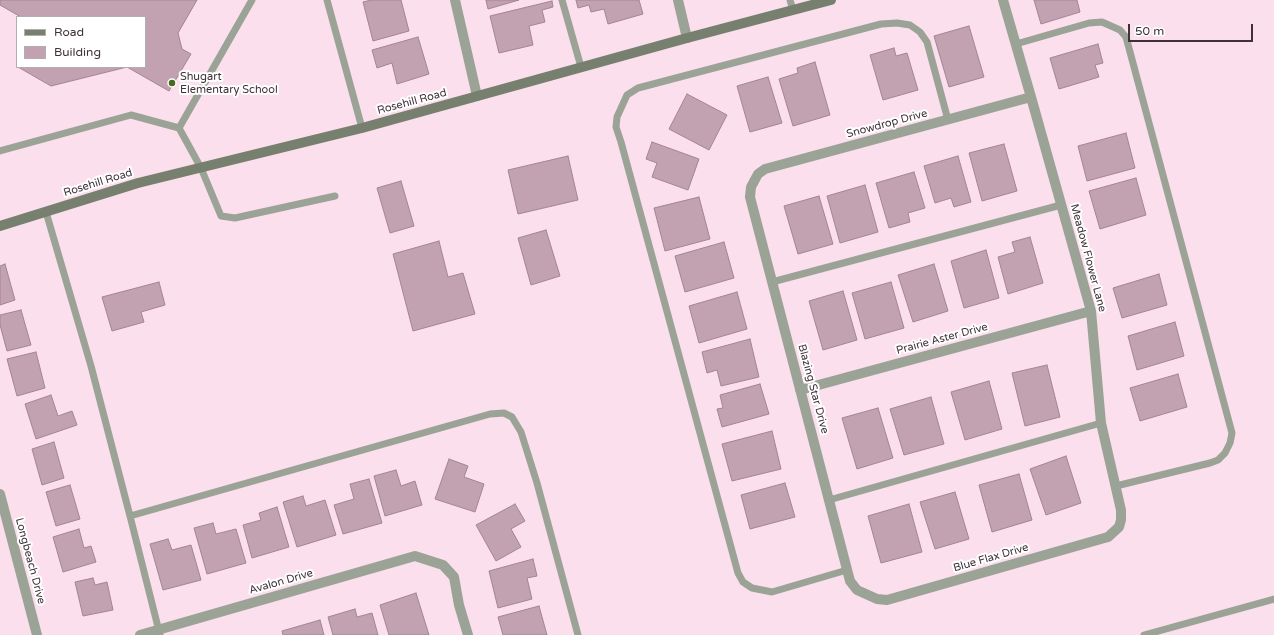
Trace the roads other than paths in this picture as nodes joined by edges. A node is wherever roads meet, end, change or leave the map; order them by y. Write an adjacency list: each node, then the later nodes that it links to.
1 (252, 0): 15 (lane)
2 (327, 0): 16 (lane)
3 (455, 0): 12 (street)
4 (562, 0): 11 (lane)
5 (678, 0): 9 (street)
6 (831, 0): 8 (street, Rosehill Road)
7 (1003, 0): 10 (street, Meadow Flower Lane)
8 (792, 5): 9 (street, Rosehill Road)
9 (687, 38): 11 (street, Rosehill Road)
10 (1016, 44): 13 (street, Meadow Flower Lane); 28 (lane)
11 (581, 67): 12 (street, Rosehill Road)
12 (477, 96): 16 (street, Rosehill Road)
13 (1031, 97): 14 (street, Snowdrop Drive); 21 (street, Meadow Flower Lane)
14 (948, 120): 19 (street, Snowdrop Drive); 33 (lane)
15 (179, 128): 17 (lane); 18 (lane)
16 (362, 128): 18 (street, Rosehill Road)
17 (0, 151)
18 (201, 168): 20 (lane); 22 (street, Rosehill Road)
19 (754, 181): 24 (street, Blazing Star Drive)
20 (335, 196)
21 (1061, 205): 24 (lane); 25 (street, Meadow Flower Lane)
22 (46, 212): 23 (street, Rosehill Road); 31 (lane)
23 (0, 226)
24 (772, 282): 26 (street, Blazing Star Drive)
25 (1091, 311): 26 (street, Prairie Aster Drive); 27 (street, Meadow Flower Lane)
26 (800, 390): 30 (street, Blazing Star Drive)
27 (1101, 423): 28 (street, Meadow Flower Lane); 30 (lane)
28 (1116, 486): 32 (street, Meadow Flower Lane)
29 (0, 494): 37 (street, Longbeach Drive)
30 (829, 500): 33 (street, Blazing Star Drive)
31 (130, 516): 36 (lane); 40 (lane)
32 (1118, 527): 34 (street, Blue Flax Drive)
33 (847, 570): 34 (street, Blazing Star Drive)
34 (867, 596)
35 (1274, 599): 41 (lane)
36 (159, 632): 38 (street, Avalon Drive); 39 (street, Avalon Drive)
37 (37, 635)
38 (140, 635)
39 (468, 635)
40 (578, 635)
41 (1144, 635)

